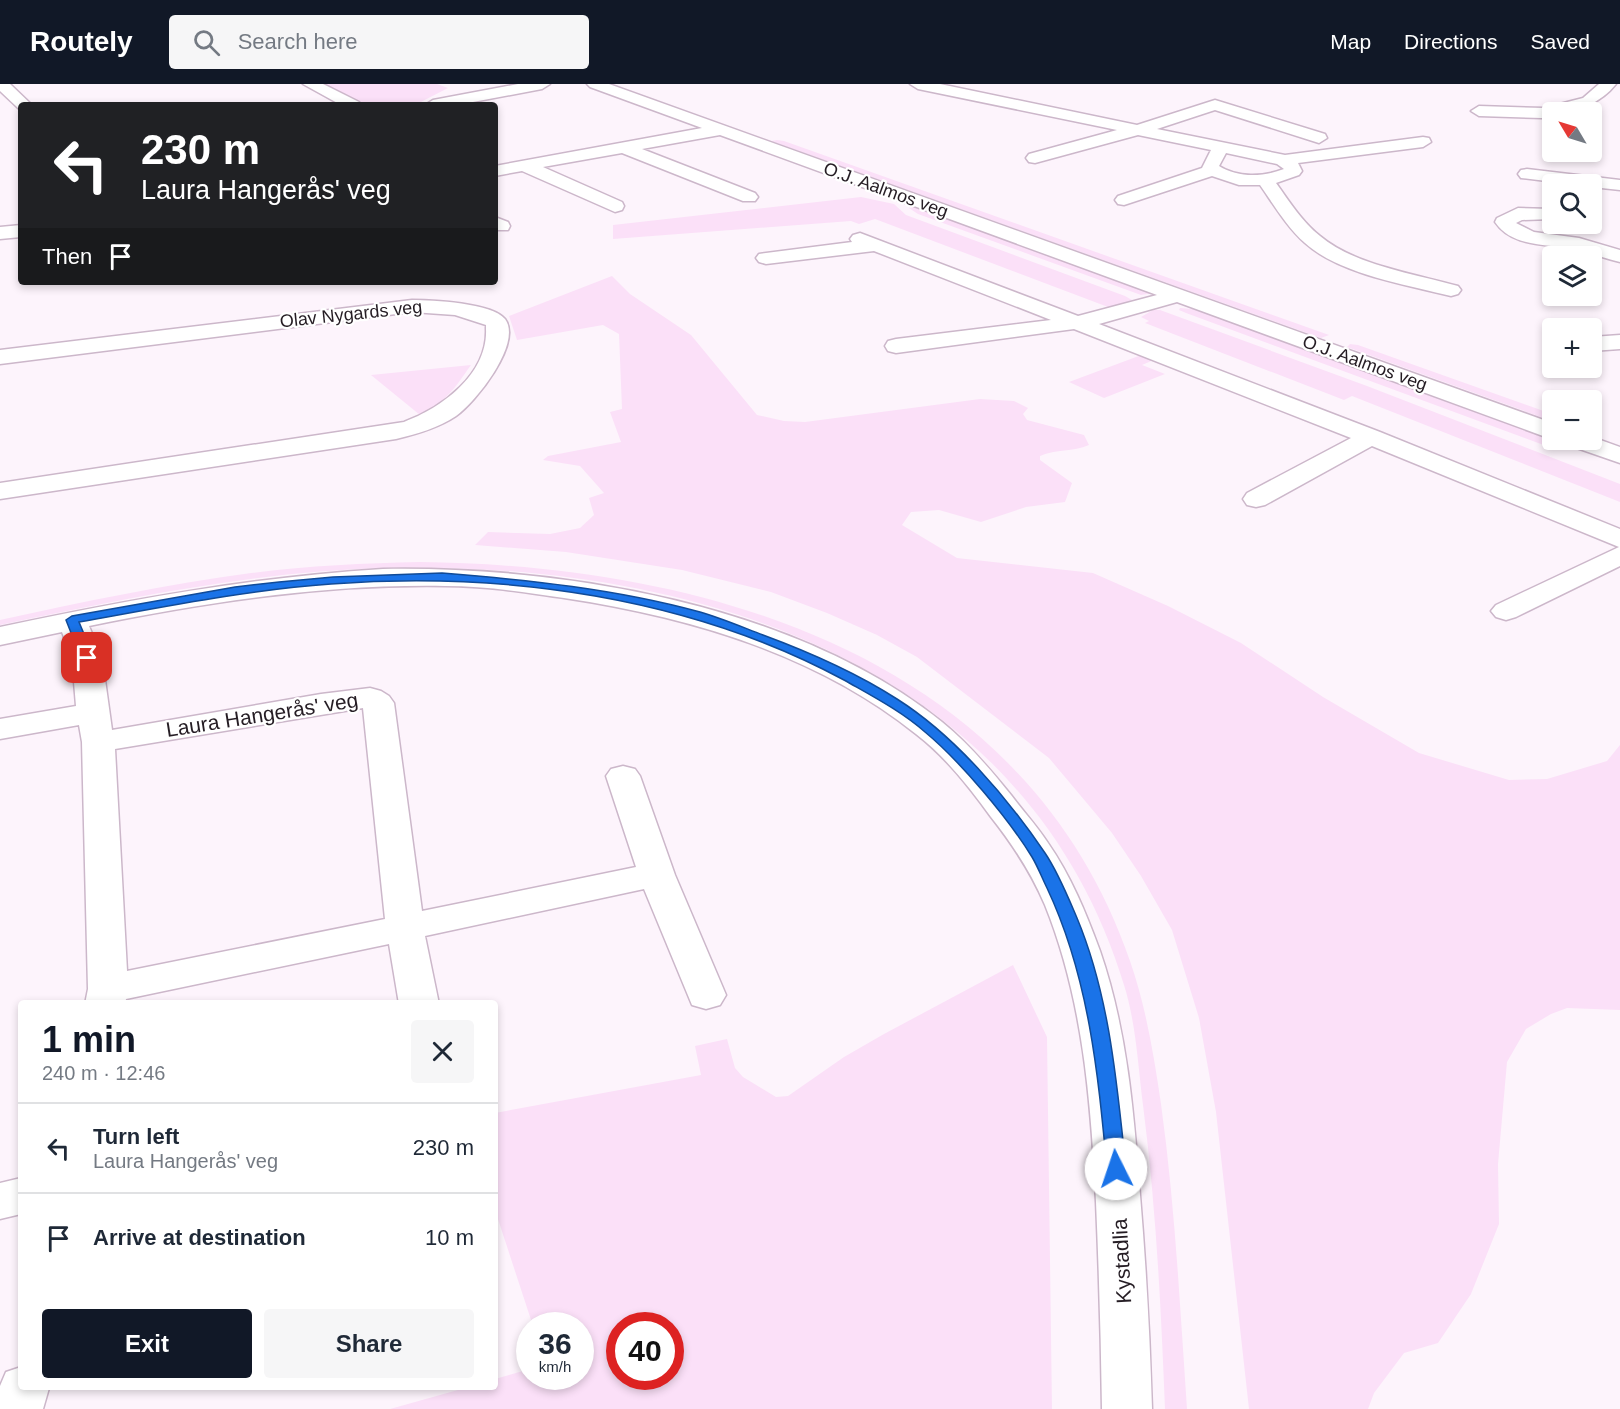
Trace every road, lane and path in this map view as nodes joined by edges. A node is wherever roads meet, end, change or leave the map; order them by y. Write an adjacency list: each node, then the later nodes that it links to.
1 (1, 84): 7 (street)
2 (311, 84): 8 (street)
3 (543, 84): 9 (street)
4 (595, 84): 13 (street, O.J. Aalmos veg)
5 (918, 84): 14 (street)
6 (1608, 84): 10 (street)
7 (21, 102)
8 (347, 102)
9 (449, 102)
10 (1586, 102)
11 (1479, 111): 12 (street)
12 (1542, 114)
13 (721, 130): 18 (street); 40 (street, O.J. Aalmos veg)
14 (1137, 130): 15 (street); 17 (street); 19 (street)
15 (1319, 138)
16 (1423, 142): 20 (street)
17 (1221, 147): 20 (street); 23 (street)
18 (624, 148): 21 (street); 28 (street)
19 (1035, 158)
20 (1283, 160): 25 (street)
21 (525, 166): 22 (street); 31 (street)
22 (498, 170)
23 (1213, 170): 25 (street); 30 (street)
24 (1527, 174): 26 (street)
25 (1265, 180): 39 (street)
26 (1620, 185)
27 (1620, 191): 29 (street)
28 (749, 197)
29 (1603, 199)
30 (1124, 200)
31 (615, 206)
32 (1542, 214): 36 (street)
33 (18, 231): 34 (street)
34 (0, 233)
35 (1597, 234): 36 (street)
36 (1580, 244): 37 (street)
37 (1620, 256)
38 (766, 258): 41 (street)
39 (1451, 290)
40 (1178, 295): 41 (street); 46 (street, O.J. Aalmos veg)
41 (1082, 323): 44 (street); 47 (street)
42 (1620, 342): 43 (street)
43 (1602, 343)
44 (896, 346)
45 (0, 357): 50 (street, Olav Nygards veg)
46 (1542, 427)
47 (1371, 437): 51 (street); 52 (street)
48 (1602, 449): 49 (street)
49 (1620, 455)
50 (0, 491)
51 (1256, 499)
52 (1620, 539)
53 (1620, 555): 54 (street)
54 (1506, 611)
55 (72, 620): 56 (street, Kystadlia); 57 (street); 69 (street, Kystadlia)
56 (0, 636)
57 (95, 727): 58 (street); 61 (street, Laura Hangerås' veg); 63 (street)
58 (0, 729)
59 (623, 776): 60 (street)
60 (657, 875): 61 (street); 62 (street)
61 (405, 928): 63 (street); 64 (street, Laura Hangerås' veg)
62 (706, 995)
63 (106, 996)
64 (418, 1000)
65 (18, 1197): 66 (street)
66 (0, 1201)
67 (23, 1390): 68 (street)
68 (18, 1409)
69 (1127, 1409)

